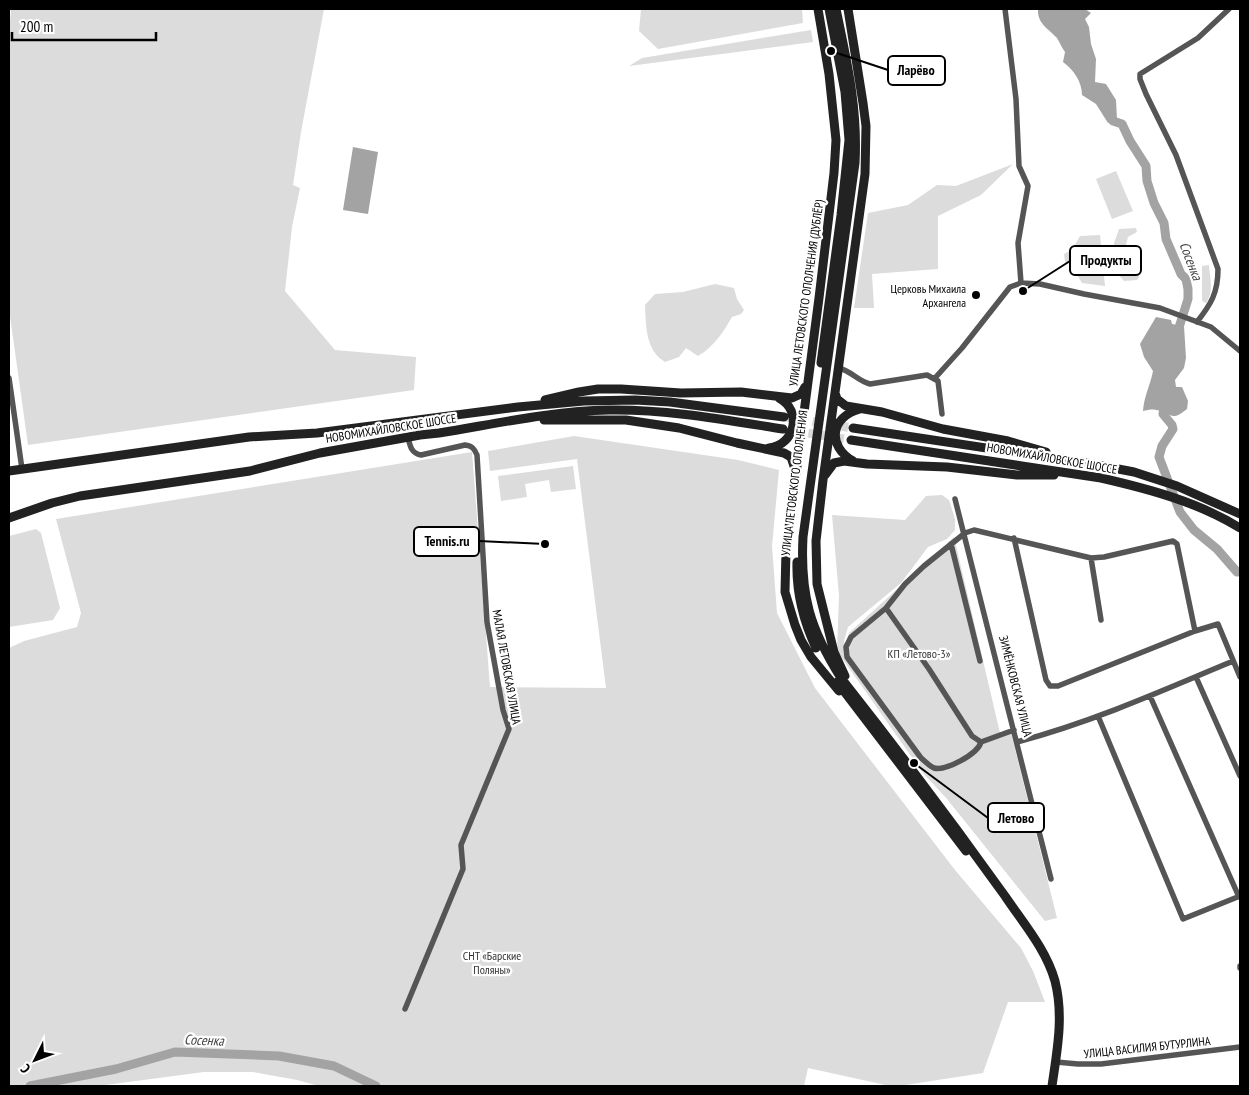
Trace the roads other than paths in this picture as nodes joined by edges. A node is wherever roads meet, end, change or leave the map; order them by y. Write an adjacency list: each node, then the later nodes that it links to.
1 (818, 9): 11 (main road, УЛИЦА ЛЕТОВСКОГО ОПОЛЧЕНИЯ (ДУБЛЁР))
2 (829, 9): 10 (main road, УЛИЦА ЛЕТОВСКОГО ОПОЛЧЕНИЯ)
3 (836, 9): 8 (main road, УЛИЦА ЛЕТОВСКОГО ОПОЛЧЕНИЯ)
4 (848, 9): 7 (main road)
5 (1005, 9): 9 (street)
6 (1229, 9): 13 (street)
7 (861, 214): 8 (main road); 12 (main road)
8 (840, 268): 10 (main road, УЛИЦА ЛЕТОВСКОГО ОПОЛЧЕНИЯ)
9 (1021, 283): 13 (street); 17 (street)
10 (832, 310): 11 (main road); 12 (main road); 48 (main road, УЛИЦА ЛЕТОВСКОГО ОПОЛЧЕНИЯ)
11 (816, 318): 18 (main road, УЛИЦА ЛЕТОВСКОГО ОПОЛЧЕНИЯ (ДУБЛЁР))
12 (845, 322): 15 (main road)
13 (1197, 322): 14 (street)
14 (1240, 352)
15 (839, 368): 17 (street); 19 (main road)
16 (9, 378): 33 (street)
17 (935, 378): 23 (street)
18 (806, 385): 20 (main road); 35 (main road, УЛИЦА ЛЕТОВСКОГО ОПОЛЧЕНИЯ (ДУБЛЁР))
19 (835, 392): 22 (main road); 37 (main road)
20 (778, 397): 21 (main road); 30 (main road)
21 (518, 407): 24 (main road, НОВОМИХАЙЛОВСКОЕ ШОССЕ); 33 (main road, НОВОМИХАЙЛОВСКОЕ ШОССЕ)
22 (860, 409): 31 (main road); 32 (main road)
23 (942, 414)
24 (784, 417)
25 (518, 420): 27 (main road, НОВОМИХАЙЛОВСКОЕ ШОССЕ); 28 (main road, НОВОМИХАЙЛОВСКОЕ ШОССЕ); 30 (main road)
26 (853, 428): 32 (main road, НОВОМИХАЙЛОВСКОЕ ШОССЕ)
27 (783, 429)
28 (408, 437): 40 (main road, НОВОМИХАЙЛОВСКОЕ ШОССЕ); 65 (street, МАЛАЯ ЛЕТОВСКАЯ УЛИЦА)
29 (851, 440): 36 (main road, НОВОМИХАЙЛОВСКОЕ ШОССЕ)
30 (766, 449): 35 (main road)
31 (855, 462): 36 (main road); 37 (main road)
32 (1087, 463): 39 (main road, НОВОМИХАЙЛОВСКОЕ ШОССЕ)
33 (22, 469): 34 (main road, НОВОМИХАЙЛОВСКОЕ ШОССЕ)
34 (9, 471)
35 (795, 473): 47 (main road, УЛИЦА ЛЕТОВСКОГО ОПОЛЧЕНИЯ (ДУБЛЁР))
36 (1090, 476): 41 (main road, НОВОМИХАЙЛОВСКОЕ ШОССЕ)
37 (823, 480): 46 (main road)
38 (955, 499): 42 (street, ЗИМЁНКОВСКАЯ УЛИЦА)
39 (1240, 514)
40 (9, 518)
41 (1240, 528)
42 (965, 533): 43 (street); 44 (street); 59 (street, ЗИМЁНКОВСКАЯ УЛИЦА)
43 (1014, 538): 45 (street); 51 (street)
44 (951, 544): 49 (street); 52 (street)
45 (1091, 558): 50 (street); 51 (street)
46 (817, 584): 48 (main road); 57 (main road)
47 (785, 592): 48 (main road); 57 (main road, УЛИЦА ЛЕТОВСКОГО ОПОЛЧЕНИЯ (ДУБЛЁР))
48 (802, 599): 57 (main road, УЛИЦА ЛЕТОВСКОГО ОПОЛЧЕНИЯ)
49 (886, 608): 60 (street); 60 (street)
50 (1101, 620)
51 (1195, 631): 53 (street)
52 (980, 661)
53 (1233, 661): 54 (street); 55 (street)
54 (1196, 676): 56 (street); 62 (street)
55 (1240, 677)
56 (1150, 696): 58 (street); 64 (street)
57 (858, 706): 67 (main road, УЛИЦА ЛЕТОВСКОГО ОПОЛЧЕНИЯ)
58 (1098, 716): 61 (street); 64 (street)
59 (1014, 730): 60 (street); 61 (street, ЗИМЁНКОВСКАЯ УЛИЦА)
60 (982, 742)
61 (1017, 742): 63 (street, ЗИМЁНКОВСКАЯ УЛИЦА)
62 (1240, 776)
63 (1051, 879)
64 (1240, 896)
65 (405, 1008)
66 (1240, 1046): 67 (street, УЛИЦА ВАСИЛИЯ БУТУРЛИНА)
67 (1056, 1062): 68 (main road)
68 (1052, 1086)

